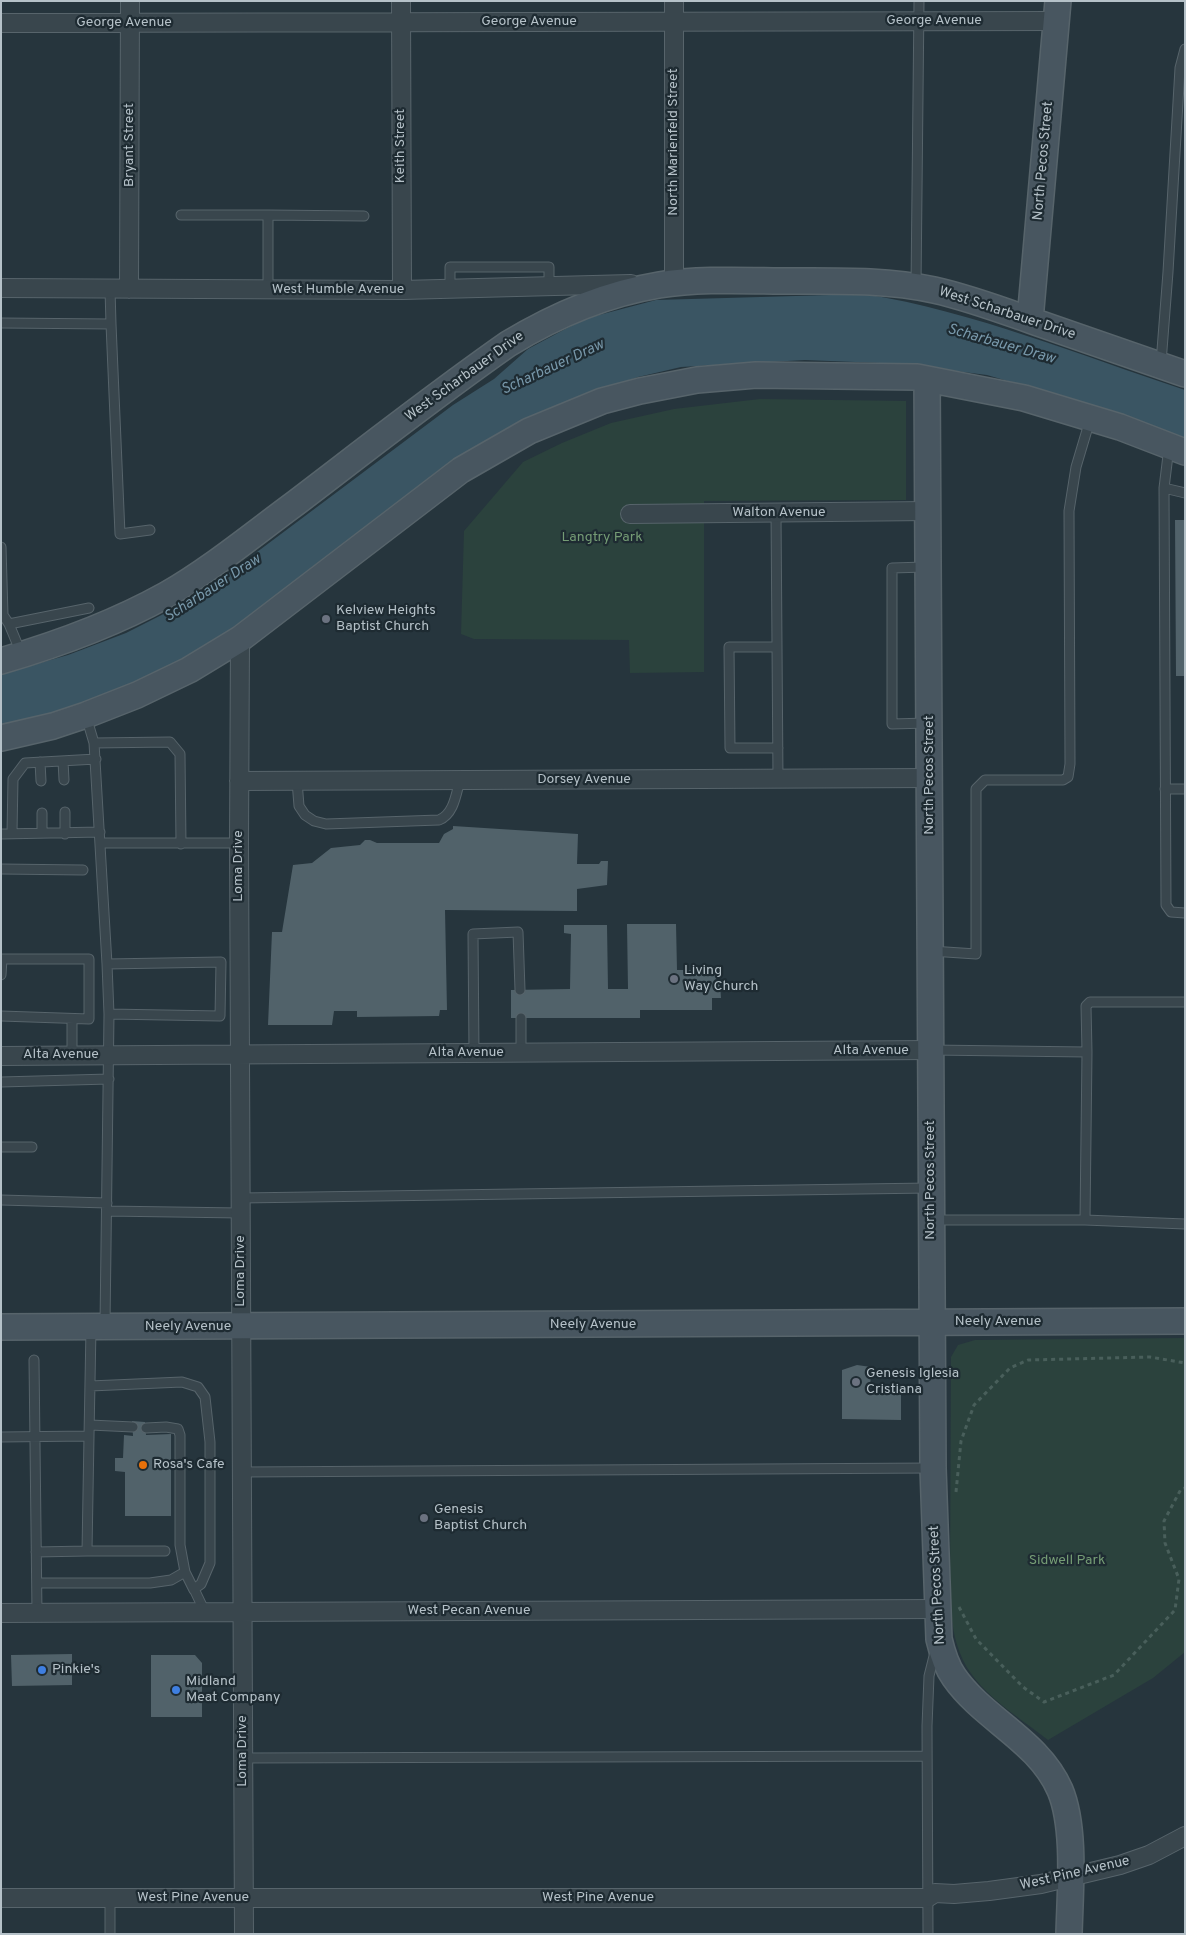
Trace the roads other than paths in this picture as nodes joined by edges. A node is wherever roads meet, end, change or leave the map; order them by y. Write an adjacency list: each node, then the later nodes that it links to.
1 (130, 1): 10 (street, Bryant Street)
2 (401, 1): 8 (street, Keith Street)
3 (674, 1): 6 (street, North Marienfeld Street)
4 (919, 1): 7 (lane)
5 (1058, 11): 7 (street, George Avenue); 26 (street, North Pecos Street)
6 (674, 21): 7 (street, George Avenue); 8 (street, George Avenue); 16 (street, North Marienfeld Street)
7 (919, 21): 20 (lane)
8 (401, 22): 10 (street, George Avenue); 25 (street, Keith Street)
9 (1, 23): 10 (street, George Avenue)
10 (130, 24): 22 (street, Bryant Street)
11 (1185, 50): 29 (lane)
12 (181, 215): 13 (lane)
13 (268, 215): 14 (lane); 24 (lane)
14 (364, 216)
15 (508, 268): 17 (lane); 18 (lane); 23 (lane)
16 (674, 284): 17 (street, West Humble Avenue); 20 (street, West Scharbauer Drive); 46 (street, West Scharbauer Drive)
17 (549, 286): 18 (street, West Humble Avenue)
18 (508, 287): 23 (street, West Humble Avenue)
19 (1, 288): 21 (street, West Humble Avenue)
20 (916, 288): 26 (street, West Scharbauer Drive)
21 (110, 289): 22 (street, West Humble Avenue); 28 (lane)
22 (129, 289): 24 (street, West Humble Avenue)
23 (450, 289): 25 (street, West Humble Avenue)
24 (268, 290): 25 (street, West Humble Avenue)
25 (402, 290)
26 (1030, 320): 29 (street, West Scharbauer Drive)
27 (1, 323): 28 (lane)
28 (111, 324): 39 (lane)
29 (1161, 366): 30 (street, West Scharbauer Drive)
30 (1185, 374)
31 (927, 379): 32 (street); 36 (street, North Pecos Street); 44 (street)
32 (1090, 418): 33 (street); 77 (lane)
33 (1177, 449): 34 (lane)
34 (1164, 488): 35 (lane); 62 (lane)
35 (1185, 493)
36 (929, 511): 37 (street, Walton Avenue); 41 (street, North Pecos Street)
37 (776, 512): 38 (street, Walton Avenue); 45 (lane)
38 (630, 514)
39 (150, 530)
40 (1, 547): 43 (lane)
41 (929, 567): 48 (street, North Pecos Street); 48 (lane)
42 (89, 608): 43 (lane)
43 (8, 624): 46 (lane)
44 (240, 639): 47 (street); 60 (street, Loma Drive)
45 (778, 647): 51 (lane); 51 (lane)
46 (11, 658)
47 (86, 715): 49 (street); 50 (lane)
48 (930, 723): 55 (street, North Pecos Street)
49 (1, 738)
50 (94, 743): 52 (lane); 73 (lane)
51 (778, 748): 56 (lane)
52 (96, 759): 53 (lane); 66 (lane)
53 (63, 761): 54 (lane); 57 (lane)
54 (40, 762): 59 (lane); 67 (lane)
55 (930, 778): 56 (street, Dorsey Avenue); 77 (street, North Pecos Street)
56 (778, 779): 58 (street, Dorsey Avenue)
57 (64, 780)
58 (460, 780): 61 (street, Dorsey Avenue); 61 (lane)
59 (41, 781)
60 (239, 781): 61 (street, Dorsey Avenue); 72 (street, Loma Drive)
61 (297, 781)
62 (1165, 789): 63 (lane); 76 (lane)
63 (1185, 789)
64 (65, 812): 70 (lane)
65 (42, 813): 68 (lane)
66 (100, 832): 70 (lane); 71 (lane)
67 (12, 833): 68 (lane); 69 (lane)
68 (42, 833): 70 (lane)
69 (1, 834)
70 (66, 834)
71 (101, 843): 73 (lane); 78 (lane)
72 (239, 843): 73 (lane); 90 (street, Loma Drive)
73 (181, 844)
74 (1, 869): 75 (lane)
75 (83, 870)
76 (1185, 912)
77 (930, 951): 86 (street, North Pecos Street)
78 (108, 964): 82 (lane); 82 (lane)
79 (1, 975): 85 (lane)
80 (520, 990): 89 (lane)
81 (1184, 1002): 88 (lane)
82 (109, 1014): 92 (lane)
83 (1, 1016): 85 (lane)
84 (521, 1018): 87 (lane)
85 (72, 1019): 91 (lane)
86 (931, 1050): 87 (street, Alta Avenue); 88 (lane); 98 (street, North Pecos Street)
87 (522, 1052): 89 (street, Alta Avenue)
88 (1086, 1052): 103 (lane)
89 (474, 1053): 90 (street, Alta Avenue)
90 (240, 1054): 92 (street, Alta Avenue); 100 (street, Loma Drive)
91 (72, 1055): 92 (street, Alta Avenue); 93 (street, Alta Avenue)
92 (109, 1055): 94 (lane)
93 (1, 1056)
94 (109, 1079): 95 (lane); 101 (lane)
95 (1, 1082)
96 (1, 1146): 97 (lane)
97 (32, 1147)
98 (932, 1188): 100 (lane); 102 (street, North Pecos Street)
99 (1, 1200): 101 (lane)
100 (240, 1205): 101 (lane); 107 (street, Loma Drive)
101 (106, 1207): 109 (lane)
102 (932, 1220): 103 (lane); 106 (street, North Pecos Street)
103 (1085, 1220): 104 (lane)
104 (1185, 1224)
105 (1185, 1321): 106 (street, Neely Avenue)
106 (932, 1322): 107 (street, Neely Avenue); 118 (street, North Pecos Street)
107 (241, 1326): 109 (street, Neely Avenue); 119 (street, Loma Drive)
108 (1, 1327): 109 (street, Neely Avenue)
109 (98, 1327): 111 (lane)
110 (34, 1360): 117 (lane)
111 (90, 1386): 112 (lane); 125 (lane)
112 (90, 1426): 113 (lane); 115 (lane)
113 (133, 1427)
114 (146, 1428): 123 (lane)
115 (90, 1436): 117 (lane); 121 (lane)
116 (1, 1437): 117 (lane)
117 (35, 1437): 122 (lane)
118 (933, 1468): 119 (lane); 126 (street, North Pecos Street)
119 (242, 1472): 128 (street, Loma Drive)
120 (166, 1550): 121 (lane)
121 (87, 1551): 122 (lane)
122 (36, 1552): 124 (lane)
123 (185, 1572): 124 (lane); 125 (lane)
124 (37, 1583): 130 (lane)
125 (194, 1590): 127 (lane)
126 (947, 1605): 128 (street, West Pecan Avenue); 131 (street, North Pecos Street)
127 (205, 1612): 128 (street, West Pecan Avenue); 130 (street, West Pecan Avenue)
128 (242, 1612): 133 (street, Loma Drive)
129 (1, 1613): 130 (street, West Pecan Avenue)
130 (37, 1613)
131 (939, 1638): 132 (lane); 135 (street, North Pecos Street)
132 (927, 1756): 133 (lane); 139 (lane)
133 (243, 1758): 138 (street, Loma Drive)
134 (1185, 1836): 135 (street, West Pine Avenue)
135 (1070, 1877): 139 (street, West Pine Avenue); 143 (street, North Pecos Street)
136 (1, 1898): 137 (street, West Pine Avenue)
137 (110, 1898): 138 (street, West Pine Avenue); 140 (lane)
138 (244, 1898): 139 (street, West Pine Avenue); 141 (street, Loma Drive)
139 (928, 1898): 142 (lane)
140 (110, 1934)
141 (244, 1934)
142 (928, 1934)
143 (1069, 1934)

